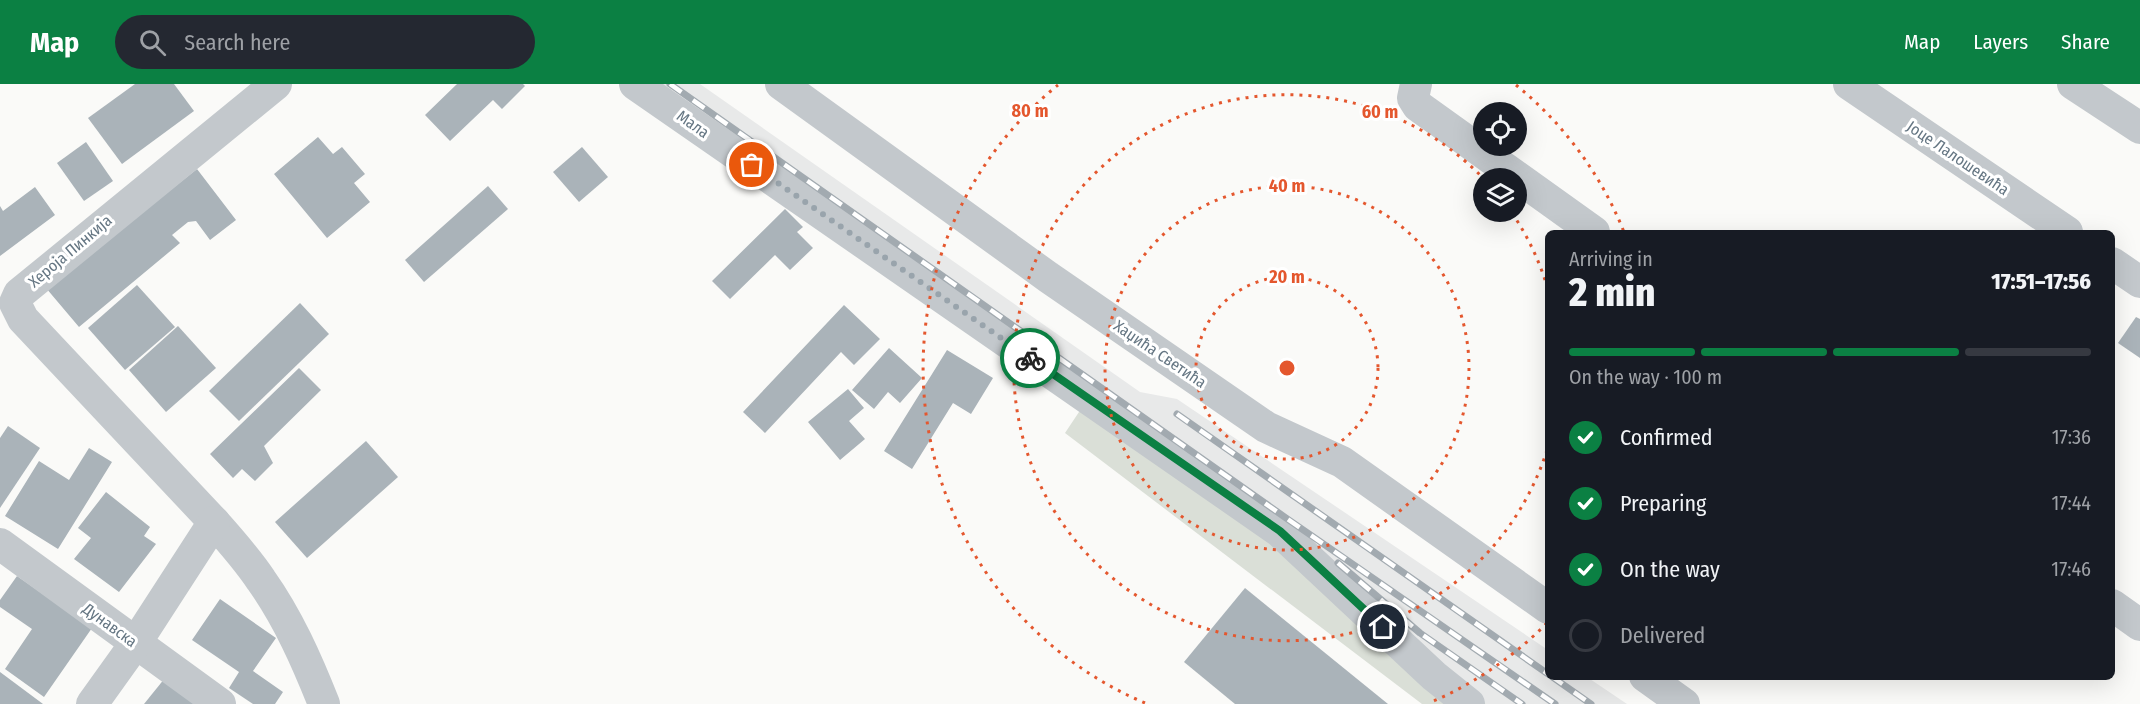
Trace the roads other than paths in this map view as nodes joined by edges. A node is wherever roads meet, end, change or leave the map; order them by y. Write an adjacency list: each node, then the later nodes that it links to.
1 (276, 84): 12 (street, Хероја Пинкија)
2 (635, 84): 22 (street, Мала)
3 (781, 84): 14 (street, Хаџића Светића)
4 (1416, 84): 8 (street)
5 (1849, 84): 9 (street, Јоце Лалошевића)
6 (2073, 84): 7 (street)
7 (2140, 128)
8 (1591, 230)
9 (2064, 230)
10 (2115, 265): 11 (street)
11 (2140, 282)
12 (214, 522): 17 (street); 21 (street, Хероја Пинкија)
13 (0, 544): 17 (street, Дунавска)
14 (1545, 606)
15 (2115, 606): 16 (street)
16 (2140, 625)
17 (135, 644): 19 (street); 20 (street, Дунавска)
18 (1651, 680): 23 (street)
19 (92, 704)
20 (220, 704)
21 (324, 704)
22 (1469, 704)
23 (1684, 704)

